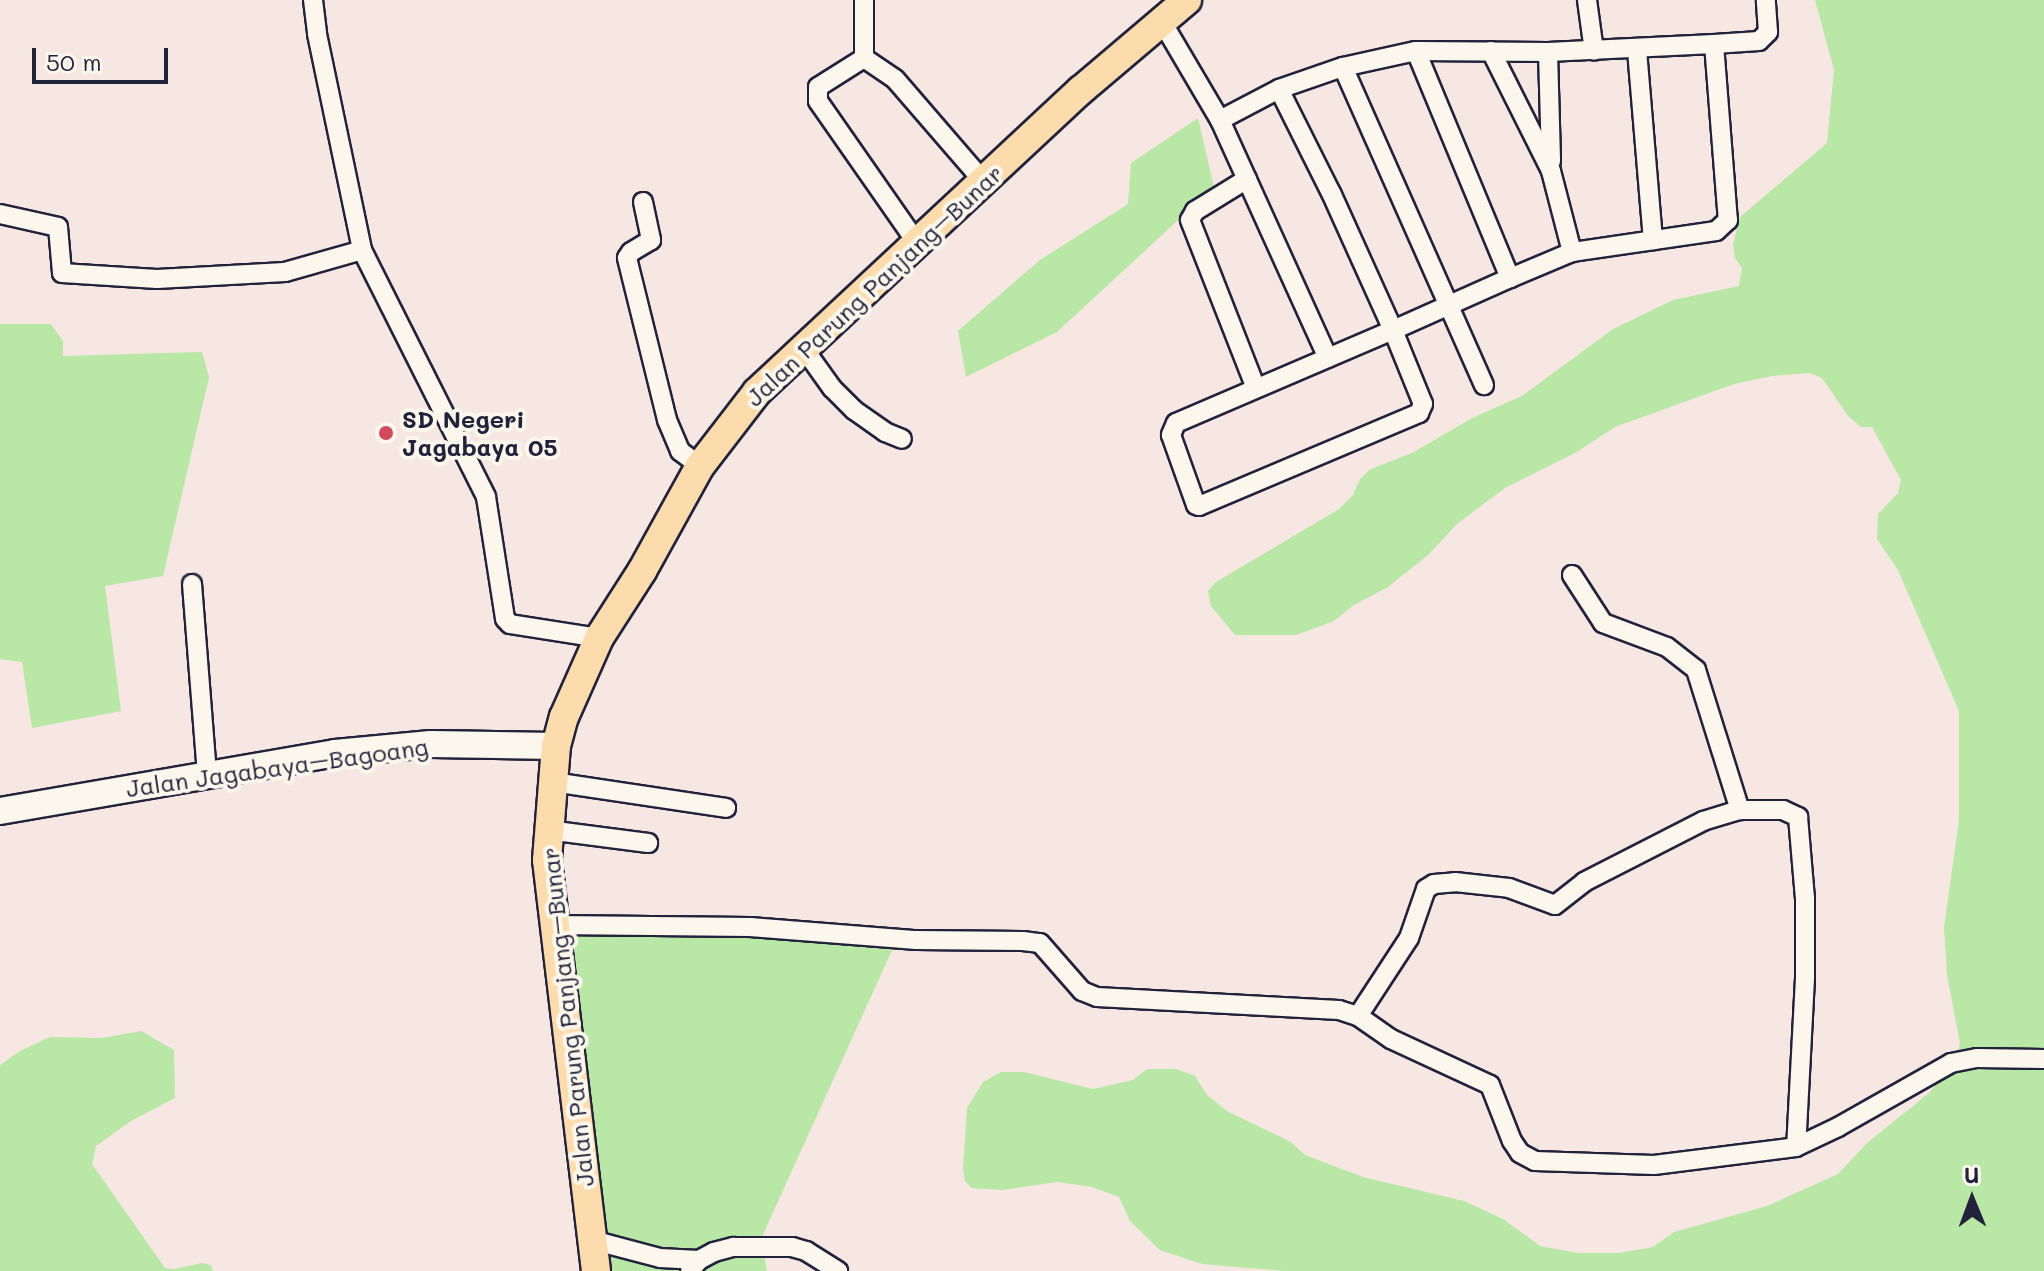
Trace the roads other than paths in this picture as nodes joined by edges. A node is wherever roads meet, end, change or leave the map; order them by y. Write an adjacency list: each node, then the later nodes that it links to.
1 (313, 0): 24 (street)
2 (864, 0): 13 (street)
3 (1187, 0): 6 (main road, Jalan Parung Panjang–Bunar)
4 (1587, 0): 11 (street)
5 (1766, 0): 7 (street)
6 (1161, 20): 16 (street); 19 (main road, Jalan Parung Panjang–Bunar)
7 (1714, 44): 8 (street); 22 (street)
8 (1637, 50): 11 (street); 22 (street)
9 (1416, 51): 10 (street); 14 (street); 26 (street)
10 (1491, 51): 12 (street); 17 (street)
11 (1594, 51): 12 (street)
12 (1548, 52): 17 (street)
13 (864, 58): 19 (street); 23 (street)
14 (1343, 67): 15 (street); 27 (street)
15 (1279, 89): 16 (street); 28 (street)
16 (1220, 120): 18 (street)
17 (1551, 171): 25 (street)
18 (1247, 179): 30 (street); 32 (street)
19 (983, 181): 23 (main road, Jalan Parung Panjang–Bunar)
20 (643, 202): 34 (street)
21 (0, 214): 24 (street)
22 (1653, 240): 25 (street)
23 (917, 243): 29 (main road, Jalan Parung Panjang–Bunar)
24 (362, 250): 37 (street)
25 (1572, 252): 26 (street)
26 (1510, 278): 27 (street)
27 (1450, 305): 28 (street); 31 (street)
28 (1393, 330): 30 (street); 32 (street)
29 (802, 346): 33 (street); 34 (main road, Jalan Parung Panjang–Bunar)
30 (1328, 358): 32 (street)
31 (1484, 385)
32 (1256, 388)
33 (902, 439)
34 (700, 466): 37 (main road, Jalan Parung Panjang–Bunar)
35 (1572, 575): 42 (street)
36 (192, 584): 39 (street)
37 (599, 638): 38 (main road, Jalan Parung Panjang–Bunar)
38 (556, 746): 39 (street, Jalan Jagabaya–Bagoang); 40 (main road, Jalan Parung Panjang–Bunar)
39 (207, 773): 43 (street, Jalan Jagabaya–Bagoang)
40 (553, 782): 41 (street); 44 (main road, Jalan Parung Panjang–Bunar)
41 (726, 808)
42 (1740, 810): 47 (street); 49 (street)
43 (0, 811)
44 (548, 830): 45 (street); 46 (main road, Jalan Parung Panjang–Bunar)
45 (648, 843)
46 (554, 925): 47 (street); 50 (main road, Jalan Parung Panjang–Bunar)
47 (1358, 1016): 49 (street)
48 (2044, 1059): 49 (street)
49 (1796, 1147)
50 (592, 1240): 51 (street); 52 (main road, Jalan Parung Panjang–Bunar)
51 (694, 1266): 53 (street)
52 (596, 1271)
53 (838, 1271)

